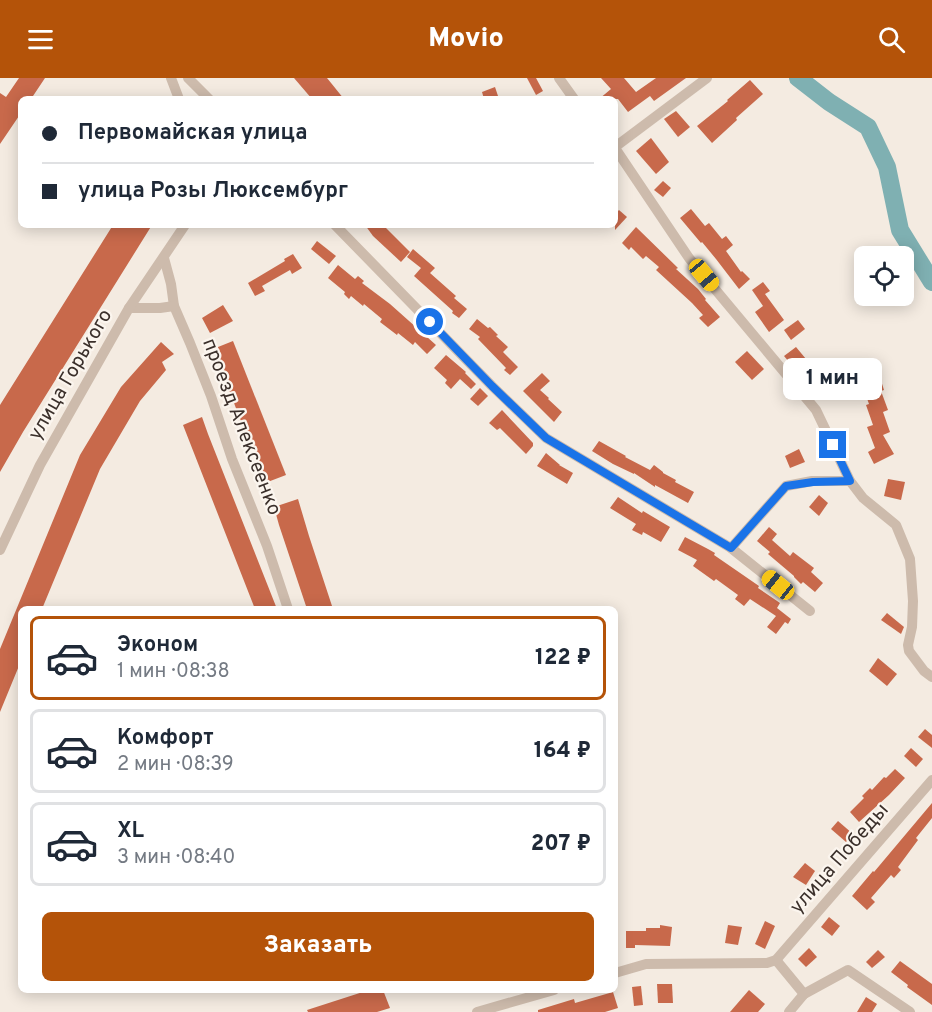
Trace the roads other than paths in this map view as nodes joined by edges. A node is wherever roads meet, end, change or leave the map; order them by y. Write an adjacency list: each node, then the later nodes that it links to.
1 (171, 78): 5 (street)
2 (188, 78): 6 (street)
3 (559, 78): 7 (street)
4 (707, 78): 8 (street)
5 (178, 96)
6 (206, 96)
7 (572, 96)
8 (618, 145)
9 (618, 152): 15 (street)
10 (183, 228): 12 (street, улица Горького)
11 (338, 228): 16 (street)
12 (164, 258): 13 (street, проезд Алексеенко); 14 (street, улица Горького)
13 (174, 306): 14 (street); 18 (street, проезд Алексеенко)
14 (129, 308): 17 (street, улица Горького)
15 (850, 481): 16 (street); 20 (street)
16 (731, 548): 19 (street)
17 (0, 550)
18 (287, 606)
19 (810, 611)
20 (932, 677)
21 (932, 780): 22 (street, улица Победы)
22 (772, 962): 23 (street); 25 (street)
23 (618, 972)
24 (544, 993): 26 (street)
25 (804, 994): 27 (street); 28 (street)
26 (477, 1012)
27 (789, 1012)
28 (910, 1012)

